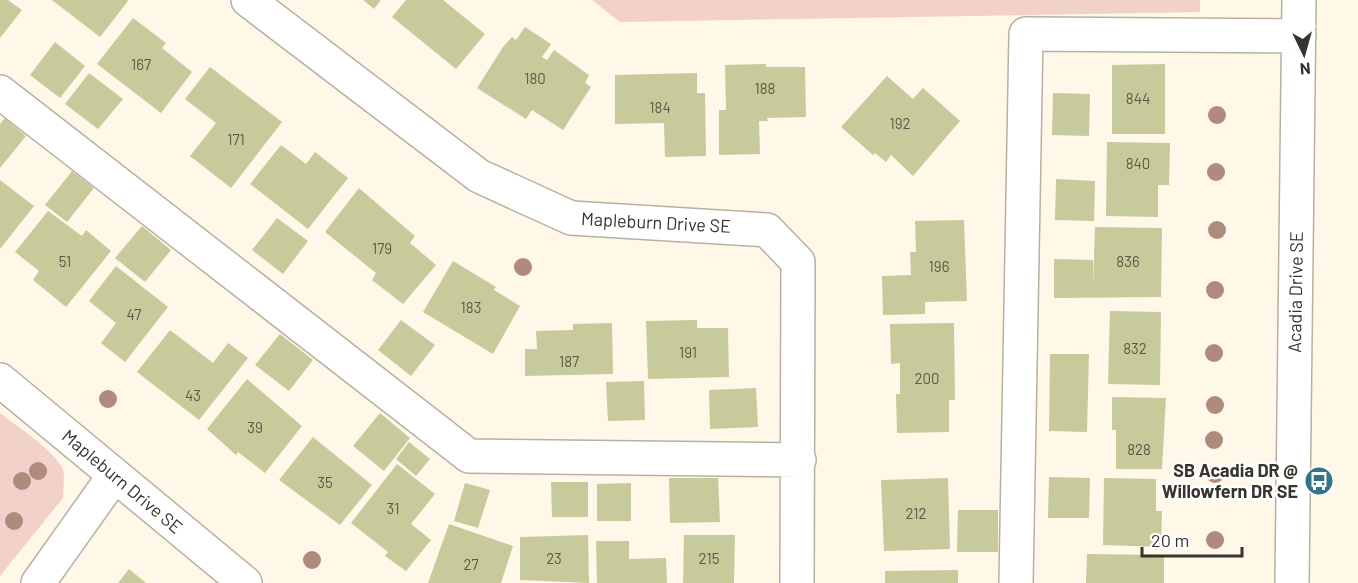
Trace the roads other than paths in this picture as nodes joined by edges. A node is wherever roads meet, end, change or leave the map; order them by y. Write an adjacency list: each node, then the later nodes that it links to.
1 (248, 0): 6 (street, Mapleburn Drive SE)
2 (1299, 0): 3 (street, Acadia Drive SE)
3 (1299, 36): 11 (street); 12 (street, Acadia Drive SE)
4 (0, 92): 6 (street)
5 (0, 380): 7 (street, Mapleburn Drive SE)
6 (799, 460): 10 (street, Mapleburn Drive SE)
7 (114, 476): 8 (street); 9 (street, Mapleburn Drive SE)
8 (38, 583)
9 (245, 583)
10 (797, 583)
11 (1016, 583)
12 (1292, 583)

